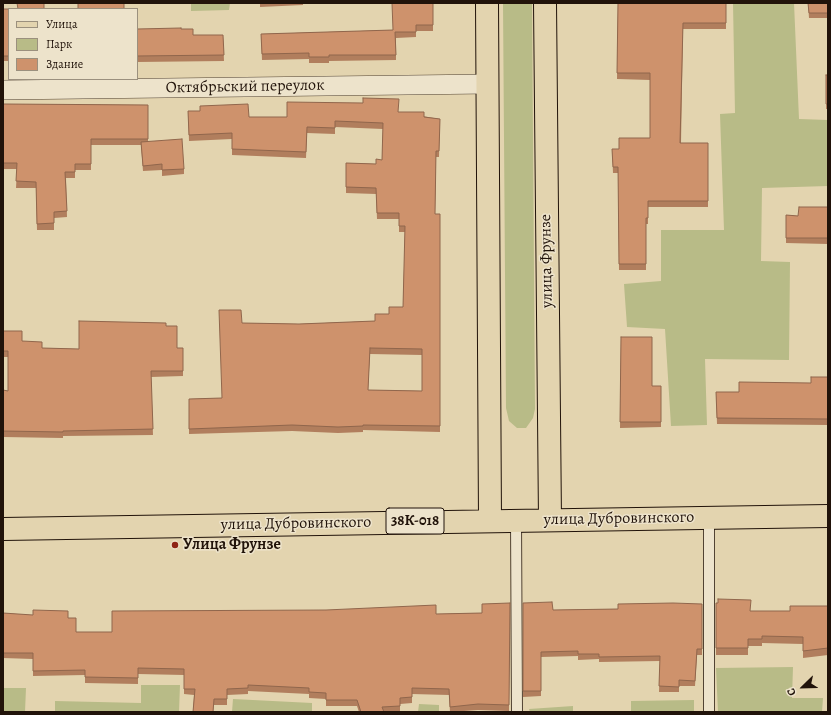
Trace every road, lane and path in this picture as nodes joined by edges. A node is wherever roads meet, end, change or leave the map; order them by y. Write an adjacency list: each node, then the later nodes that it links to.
1 (487, 3): 3 (main road)
2 (545, 3): 9 (main road, улица Фрунзе)
3 (488, 84): 4 (street, Октябрьский переулок); 7 (main road)
4 (3, 90)
5 (828, 516): 6 (main road, улица Дубровинского / 38К-018)
6 (709, 518): 9 (main road, улица Дубровинского / 38К-018); 12 (lane)
7 (490, 520): 8 (main road, улица Дубровинского / 38К-018); 10 (main road, улица Дубровинского / 38К-018)
8 (516, 520): 9 (main road, улица Дубровинского / 38К-018); 11 (lane)
9 (550, 520)
10 (3, 529)
11 (517, 712)
12 (709, 712)

